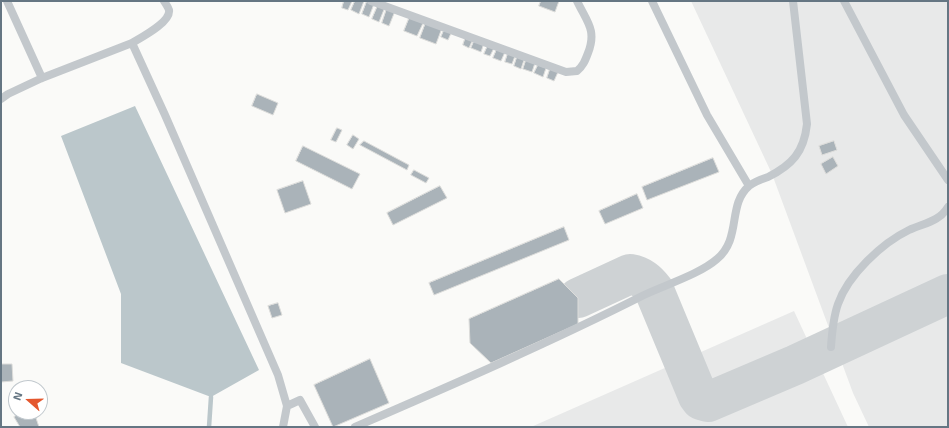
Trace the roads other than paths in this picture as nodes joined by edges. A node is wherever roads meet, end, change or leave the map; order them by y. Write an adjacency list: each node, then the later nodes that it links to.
1 (7, 1): 9 (lane)
2 (164, 1): 8 (lane)
3 (371, 1): 4 (lane)
4 (577, 1)
5 (652, 1): 12 (lane)
6 (793, 1): 12 (lane)
7 (844, 1): 11 (lane)
8 (132, 43): 9 (lane); 15 (lane)
9 (42, 78): 10 (lane)
10 (1, 99)
11 (948, 180)
12 (750, 186): 18 (lane)
13 (948, 207): 14 (lane)
14 (831, 347)
15 (287, 406): 16 (lane); 17 (lane)
16 (283, 427)
17 (315, 427)
18 (354, 427)

